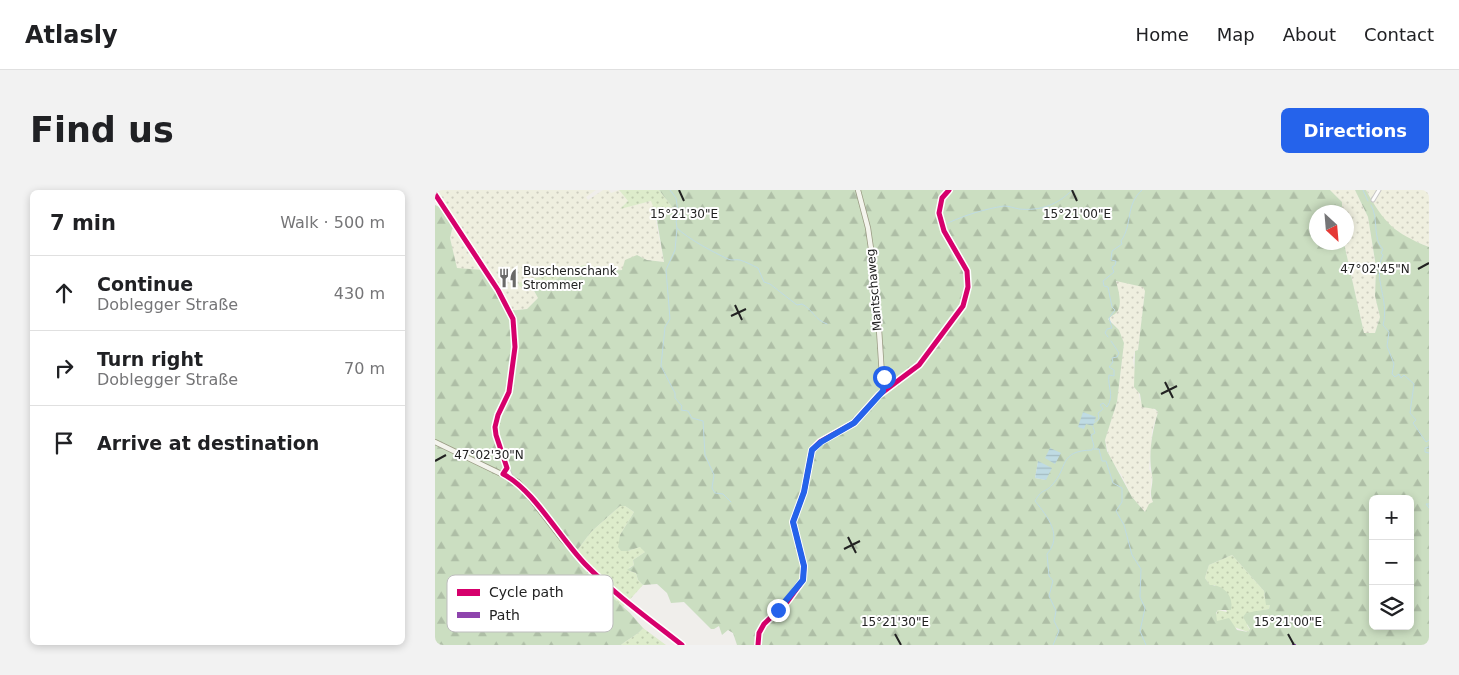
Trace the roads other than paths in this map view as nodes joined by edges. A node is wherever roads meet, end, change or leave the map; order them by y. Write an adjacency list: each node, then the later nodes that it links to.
1 (858, 190): 6 (street, Mantschaweg)
2 (949, 190): 6 (street)
3 (1379, 190): 5 (street)
4 (435, 194): 8 (street)
5 (1373, 200)
6 (883, 391): 14 (street)
7 (435, 442): 9 (street)
8 (507, 468): 9 (street); 10 (street)
9 (503, 474): 10 (street)
10 (512, 479): 11 (street)
11 (596, 575)
12 (613, 590): 13 (street)
13 (682, 645)
14 (757, 645)

